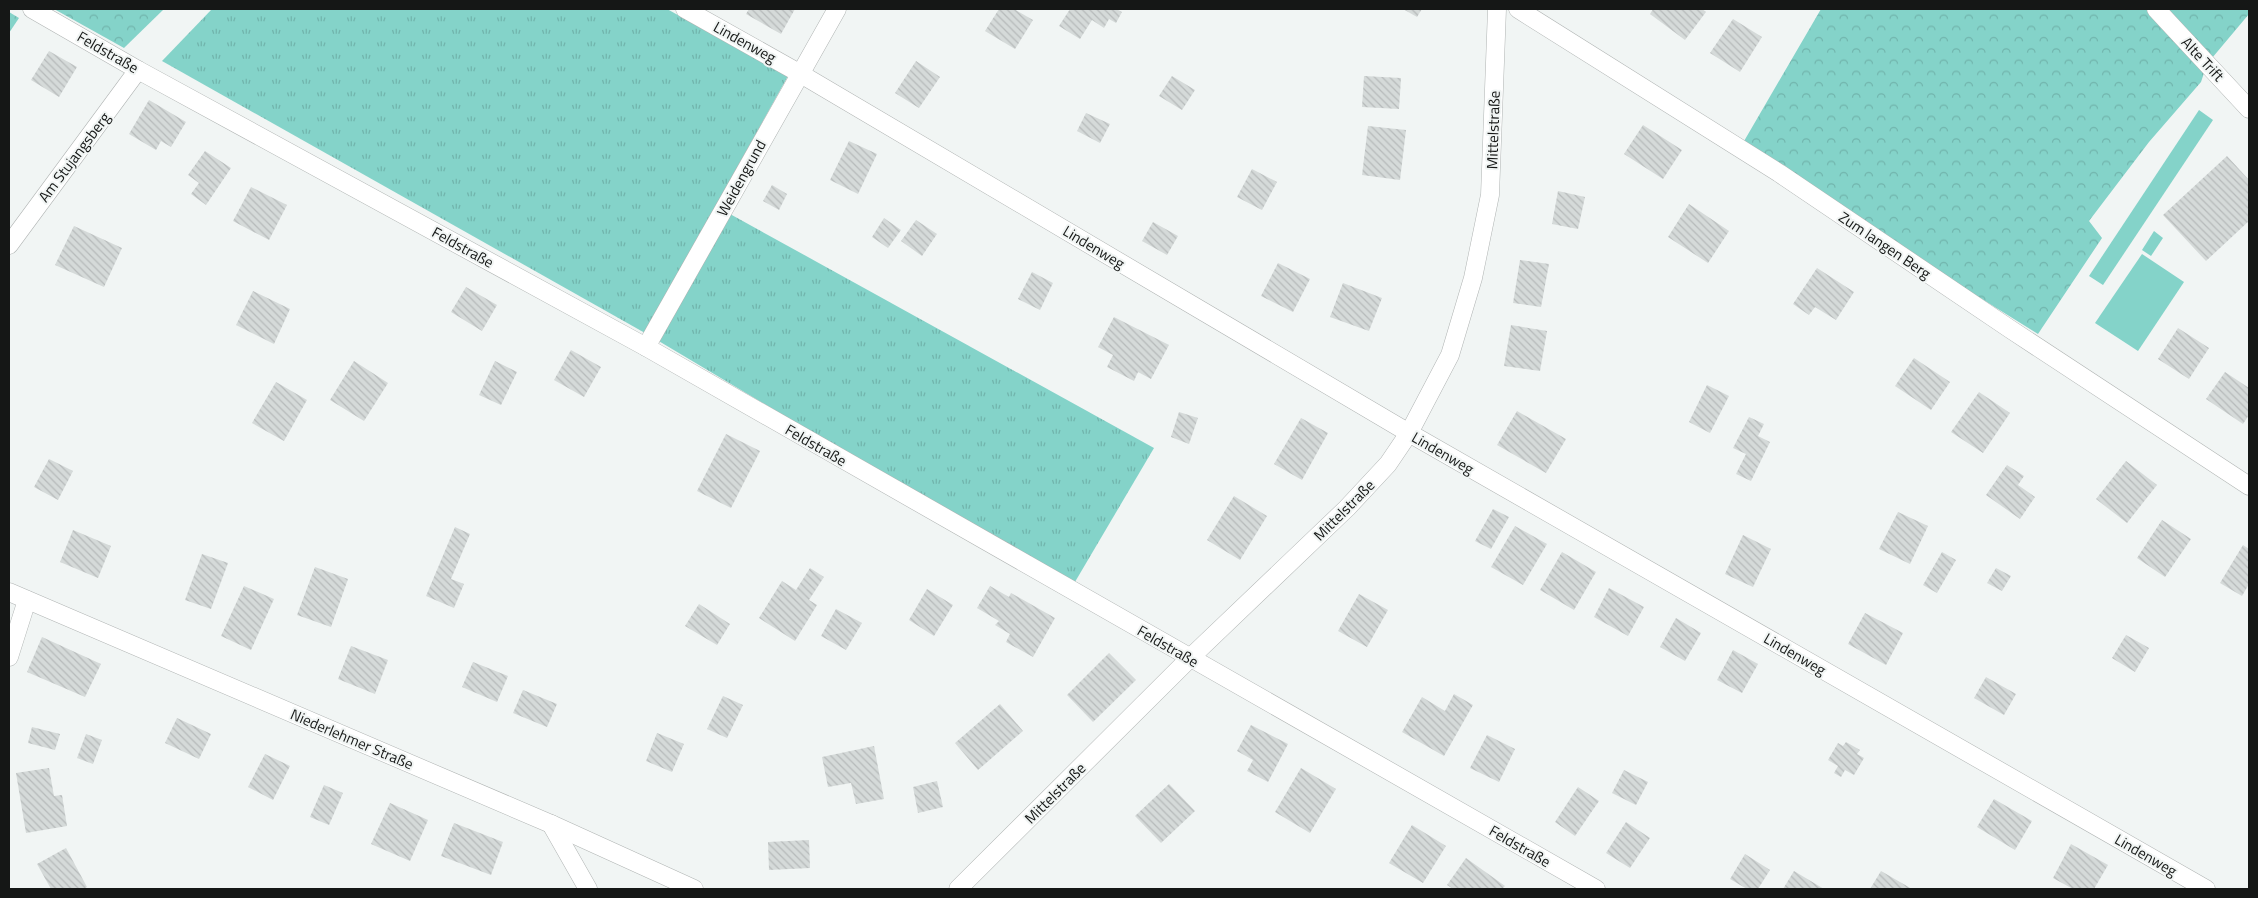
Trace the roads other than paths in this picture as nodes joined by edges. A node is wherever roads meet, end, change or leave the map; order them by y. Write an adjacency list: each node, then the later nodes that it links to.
1 (32, 9): 7 (street, Feldstraße)
2 (685, 9): 8 (street, Lindenweg)
3 (837, 9): 8 (street, Weidengrund)
4 (1497, 9): 12 (street, Mittelstraße)
5 (1518, 9): 13 (street, Zum langen Berg)
6 (2156, 9): 9 (street, Alte Trift)
7 (138, 70): 10 (street, Am Stujangsberg); 11 (street, Feldstraße)
8 (800, 73): 11 (street, Weidengrund); 12 (street, Lindenweg)
9 (2249, 109)
10 (9, 244)
11 (646, 347): 17 (street, Feldstraße)
12 (1408, 433): 17 (street, Mittelstraße); 23 (street, Lindenweg)
13 (2249, 486)
14 (9, 592): 15 (street, Niederlehmer Straße)
15 (27, 600): 16 (street); 18 (street, Niederlehmer Straße)
16 (9, 657)
17 (1190, 658): 21 (street, Mittelstraße); 22 (street, Feldstraße)
18 (551, 824): 19 (street); 20 (street, Niederlehmer Straße)
19 (588, 889)
20 (694, 889)
21 (958, 889)
22 (1596, 889)
23 (2206, 889)

